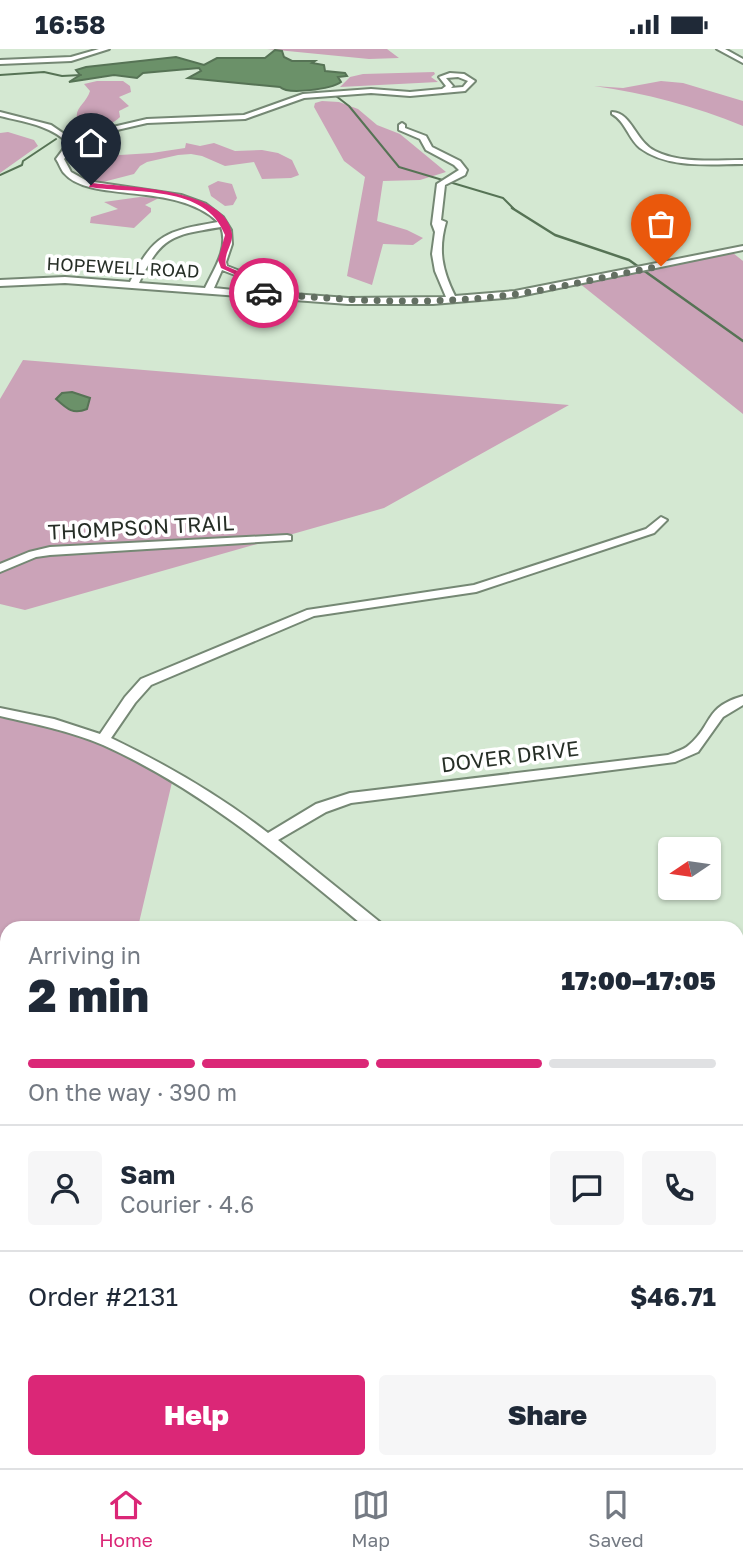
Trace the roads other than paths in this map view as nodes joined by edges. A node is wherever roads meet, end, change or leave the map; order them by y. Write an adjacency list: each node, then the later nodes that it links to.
1 (106, 49): 4 (street)
2 (743, 49): 3 (street)
3 (723, 50): 5 (street)
4 (0, 60)
5 (743, 61)
6 (445, 90): 13 (street)
7 (614, 113): 16 (street)
8 (0, 114): 10 (street)
9 (402, 125): 25 (street)
10 (50, 128): 11 (street); 14 (street)
11 (69, 128)
12 (83, 129): 13 (street)
13 (102, 131): 14 (street)
14 (72, 143): 18 (street)
15 (706, 151): 16 (street)
16 (712, 161): 17 (street)
17 (743, 162)
18 (224, 224): 20 (street); 22 (street)
19 (743, 248): 25 (street, HOPEWELL ROAD)
20 (221, 260): 23 (street); 24 (street)
21 (0, 283): 22 (street, HOPEWELL ROAD)
22 (134, 284): 24 (street, HOPEWELL ROAD)
23 (247, 287): 24 (street, HOPEWELL ROAD); 25 (street, HOPEWELL ROAD)
24 (209, 289)
25 (452, 300)
26 (661, 520): 31 (street)
27 (287, 538): 28 (street, THOMPSON TRAIL)
28 (0, 568)
29 (743, 700): 32 (street, DOVER DRIVE)
30 (0, 712): 31 (street)
31 (103, 740): 32 (street)
32 (267, 840): 33 (street)
33 (368, 921)

